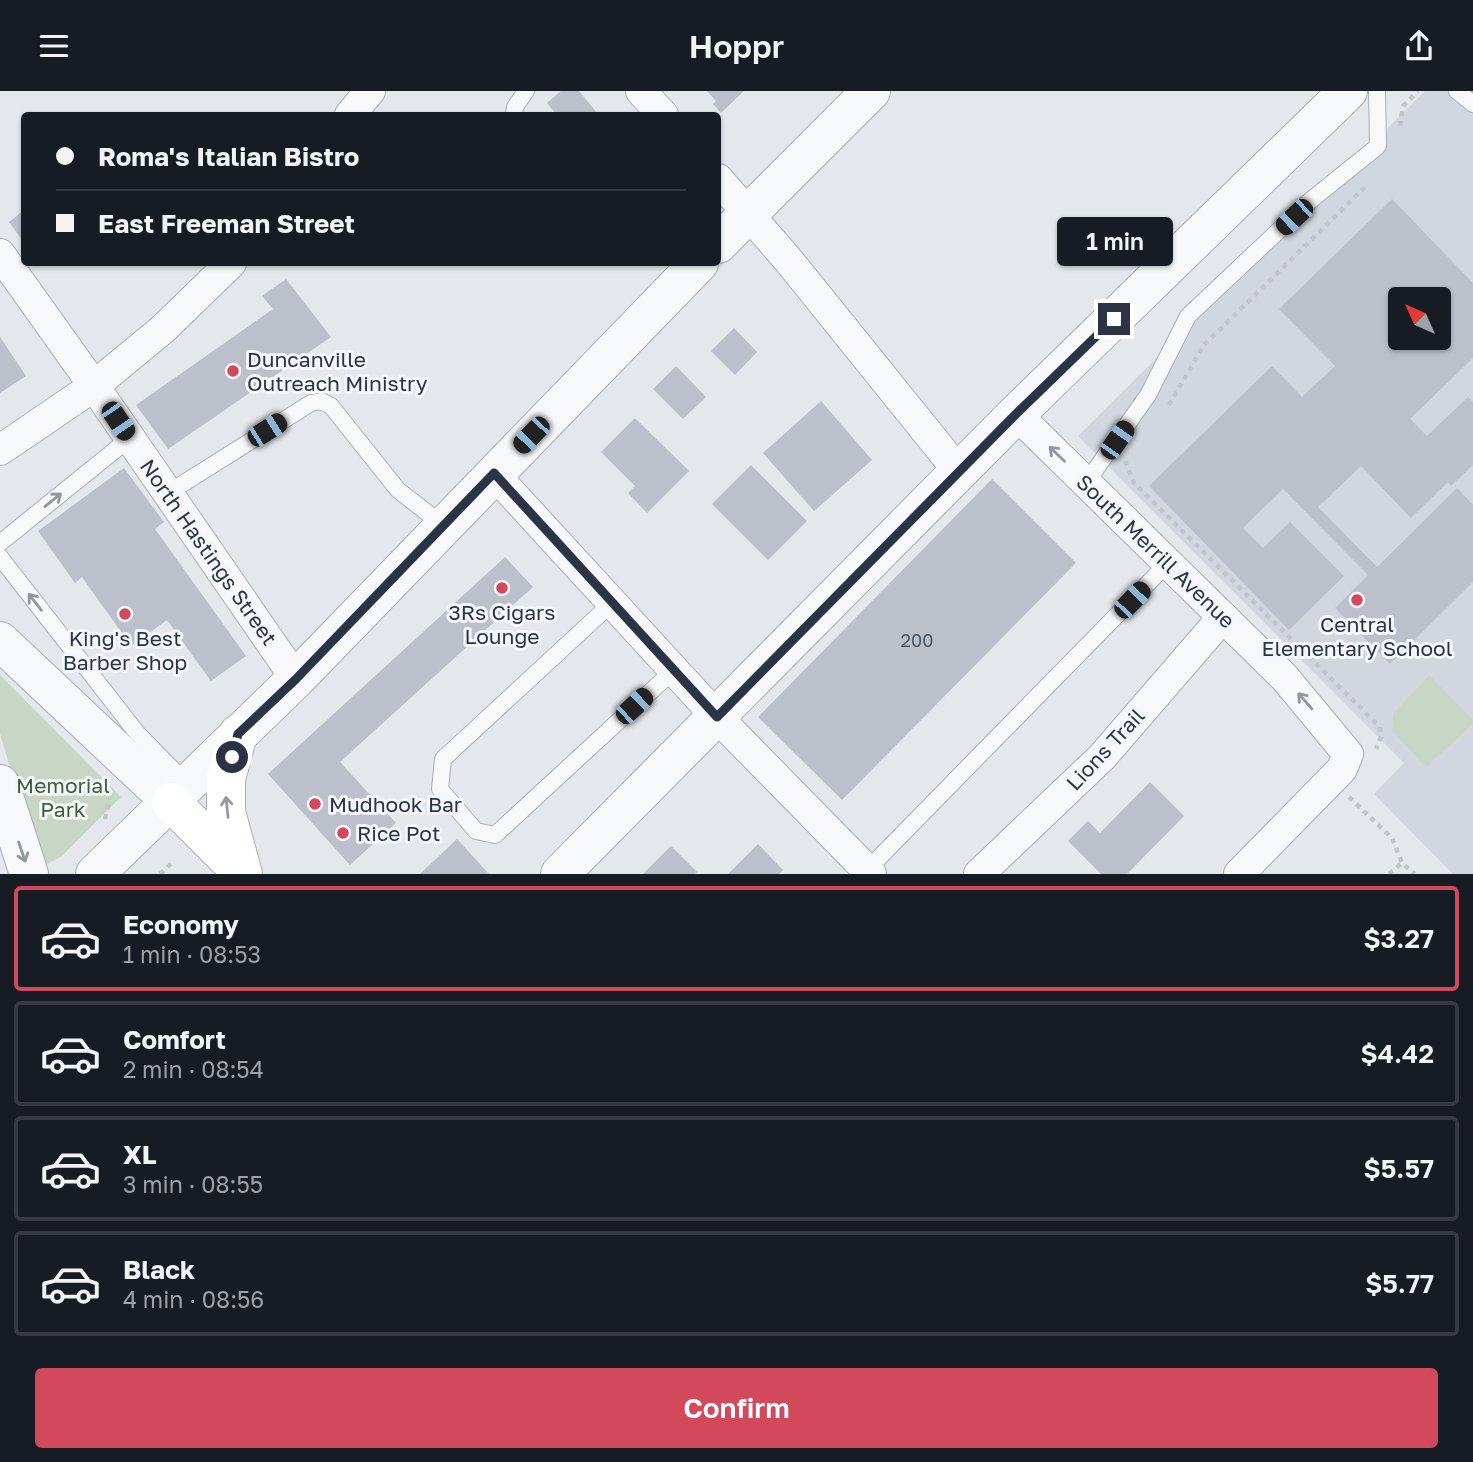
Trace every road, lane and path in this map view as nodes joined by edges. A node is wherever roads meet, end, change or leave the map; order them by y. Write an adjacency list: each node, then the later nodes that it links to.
1 (370, 91): 10 (street)
2 (526, 91): 11 (lane)
3 (640, 91): 12 (street)
4 (871, 91): 16 (street)
5 (1348, 91): 22 (street)
6 (1377, 91): 29 (lane)
7 (1418, 91): 13 (path)
8 (1457, 91): 9 (lane)
9 (1473, 104)
10 (352, 112)
11 (514, 112)
12 (660, 112)
13 (1400, 128)
14 (721, 183): 16 (street)
15 (1368, 183): 23 (path)
16 (747, 215): 17 (street); 28 (street)
17 (721, 241)
18 (0, 254): 21 (street, North Hastings Street)
19 (228, 266): 21 (street)
20 (696, 266): 27 (street)
21 (94, 386): 24 (street, North Hastings Street); 25 (street)
22 (1016, 414): 28 (street); 29 (street, South Merrill Avenue, one-way to 22)
23 (1161, 416)
24 (130, 438): 30 (street, North Hastings Street); 32 (lane, one-way to 24)
25 (0, 450)
26 (1130, 453): 42 (path)
27 (494, 473): 31 (street); 35 (street)
28 (960, 473): 40 (street)
29 (1086, 484): 34 (street, South Merrill Avenue)
30 (168, 493): 31 (lane); 39 (street, North Hastings Street)
31 (443, 525): 39 (street)
32 (0, 543)
33 (0, 557): 45 (lane, one-way to 33)
34 (1167, 564): 36 (street, South Merrill Avenue); 48 (lane)
35 (612, 603): 38 (street); 38 (lane)
36 (1223, 617): 42 (street, South Merrill Avenue, one-way to 36); 54 (street, Lions Trail)
37 (0, 641): 45 (street)
38 (674, 670): 40 (street)
39 (296, 679): 41 (street)
40 (717, 717): 48 (street); 53 (street)
41 (238, 734): 45 (street); 52 (main road, one-way to 41)
42 (1361, 753): 43 (street)
43 (1331, 780): 47 (path); 55 (street)
44 (0, 784): 49 (street, one-way to 49)
45 (180, 793): 50 (street); 52 (main road)
46 (174, 860): 51 (path)
47 (1402, 863): 56 (path); 57 (path)
48 (869, 872)
49 (29, 874)
50 (94, 874)
51 (160, 874)
52 (243, 874)
53 (561, 874)
54 (979, 874)
55 (1239, 874)
56 (1389, 874)
57 (1415, 874)

